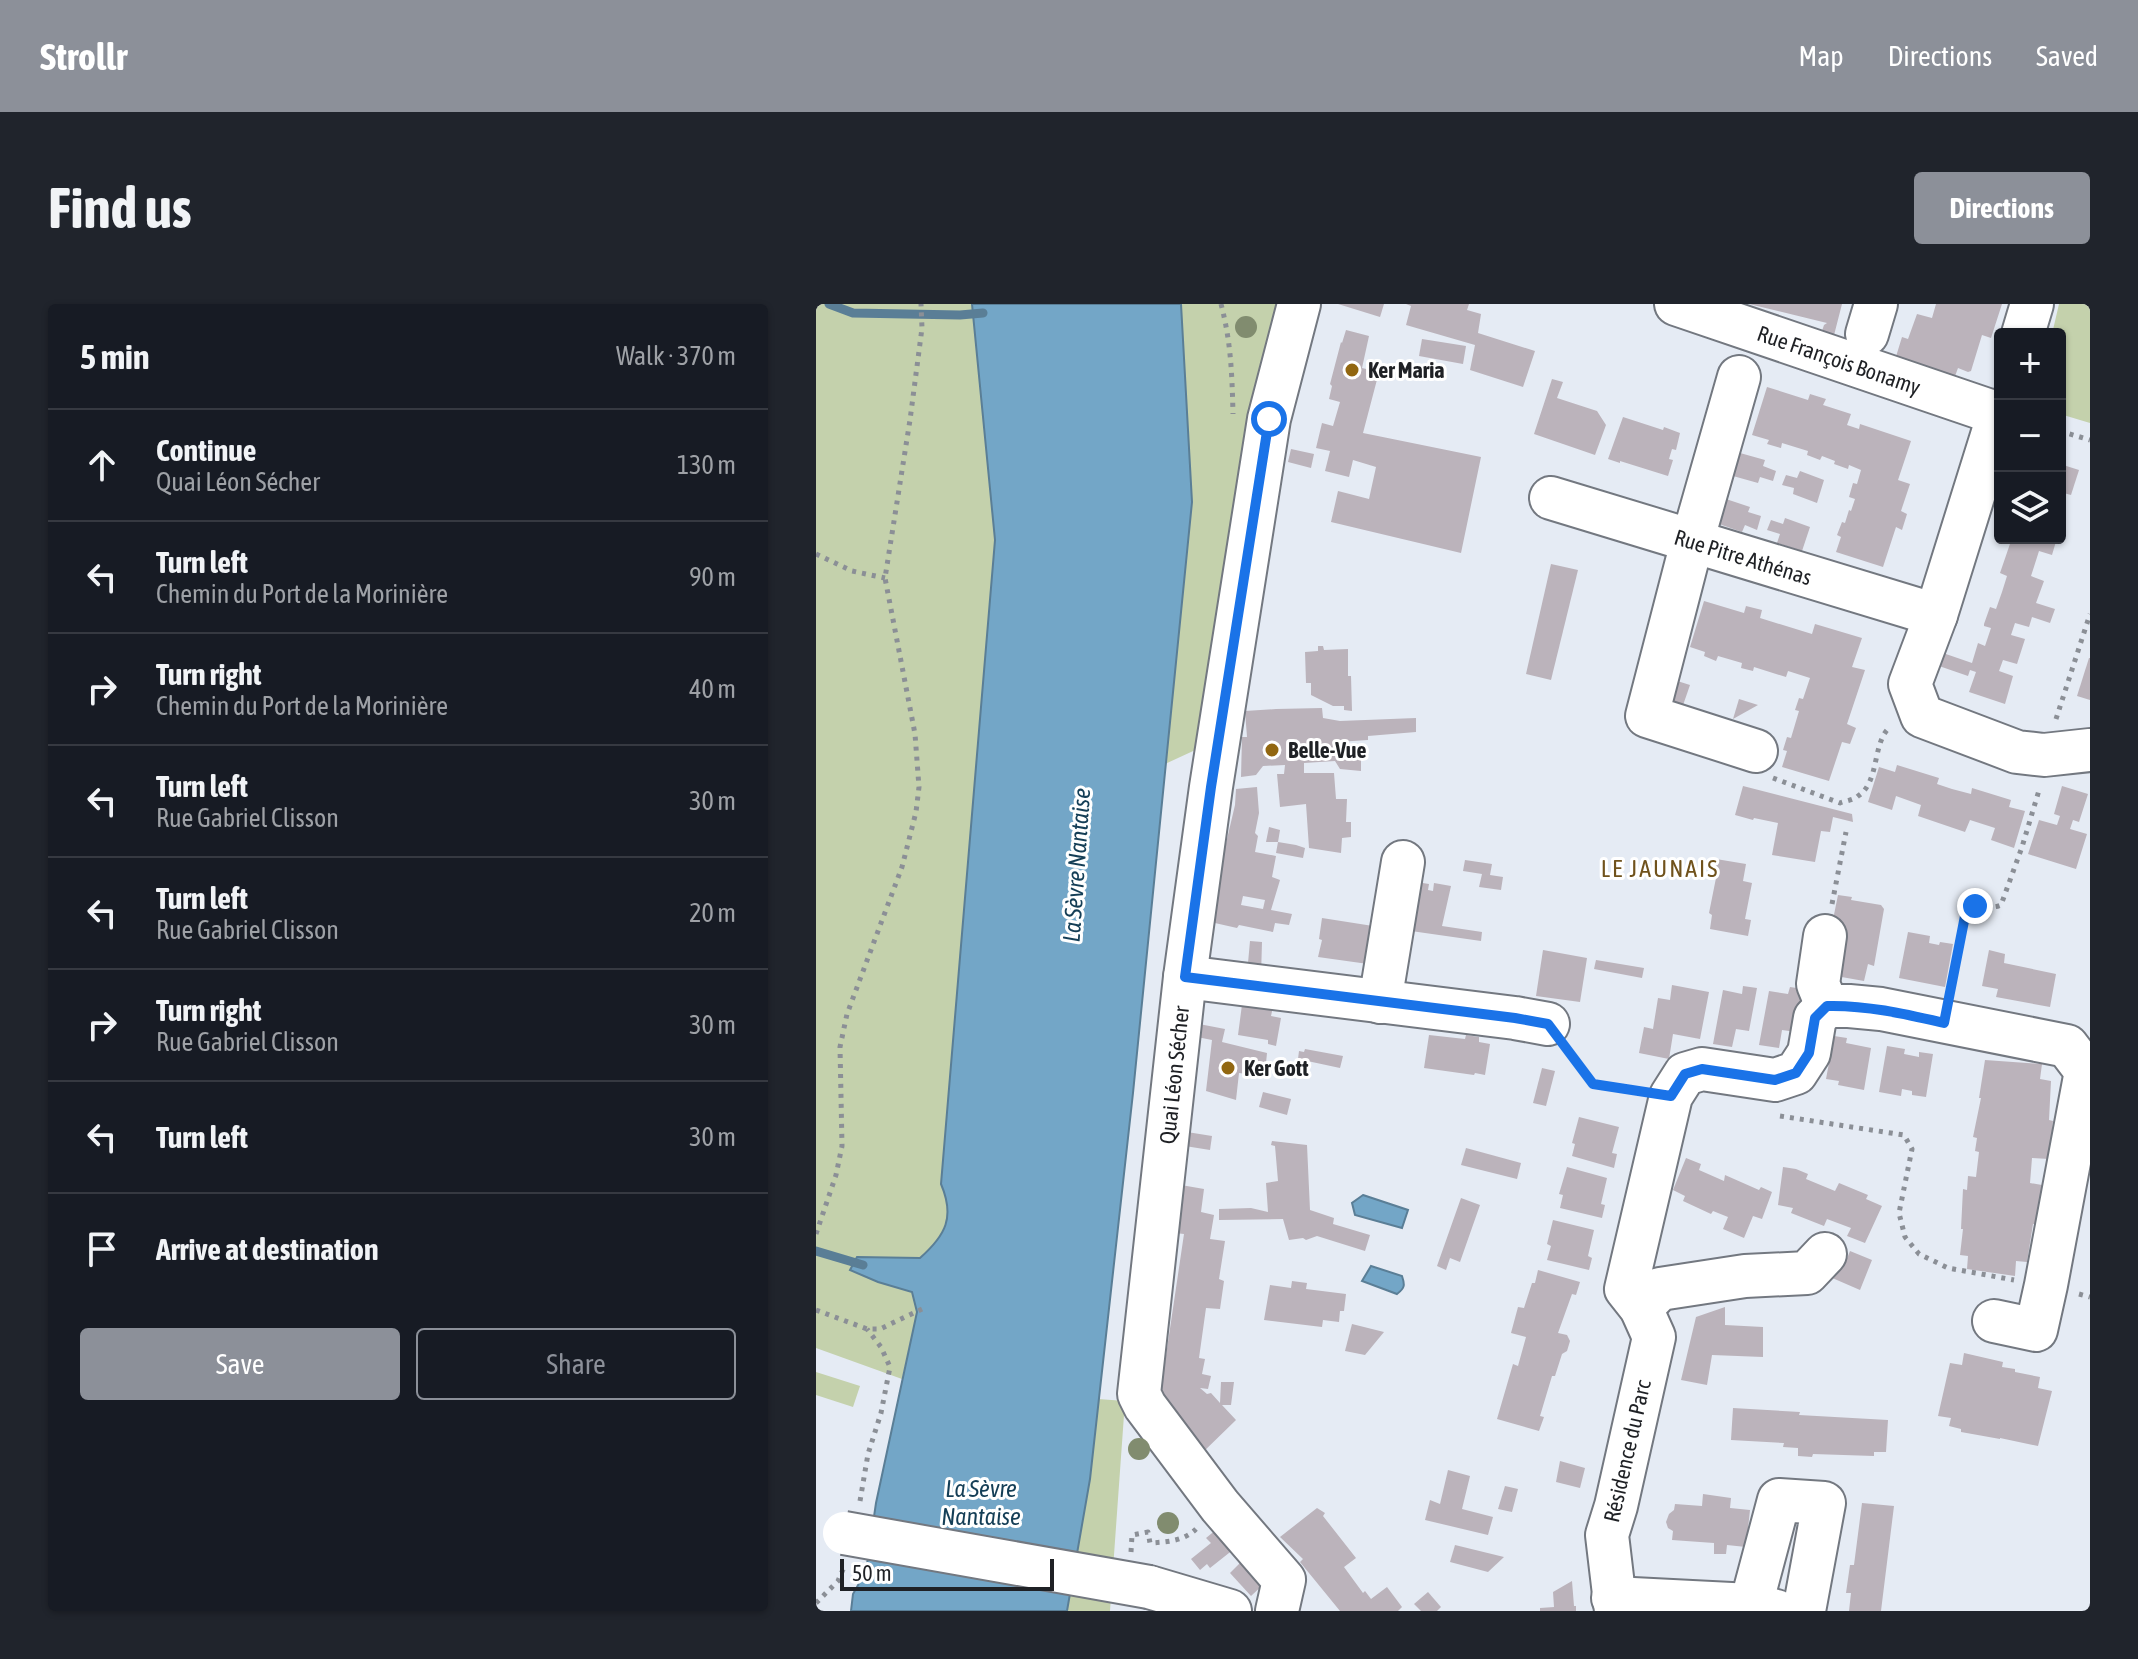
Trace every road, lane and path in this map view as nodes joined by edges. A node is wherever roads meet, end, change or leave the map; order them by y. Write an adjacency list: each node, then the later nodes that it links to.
1 (921, 304): 14 (path)
2 (1299, 304): 24 (street, Quai Léon Sécher)
3 (1676, 304): 7 (street, Rue François Bonamy)
4 (2032, 304): 5 (street)
5 (2025, 328)
6 (1739, 377): 12 (street)
7 (1994, 410)
8 (1994, 428): 16 (street)
9 (2066, 433): 10 (path)
10 (2090, 440)
11 (1551, 498): 12 (street, Rue Pitre Athénas)
12 (1692, 542): 16 (street, Rue Pitre Athénas); 19 (street)
13 (816, 554): 14 (path)
14 (885, 578): 31 (path)
15 (2090, 614): 20 (path)
16 (1936, 615): 17 (street)
17 (1917, 702): 19 (path); 20 (street)
18 (2090, 750): 20 (street)
19 (1756, 751)
20 (2044, 755): 27 (path)
21 (1846, 832): 23 (path)
22 (1403, 862): 25 (street)
23 (1825, 936): 26 (street)
24 (1185, 977): 25 (street); 47 (street, Quai Léon Sécher)
25 (1380, 1002): 28 (street)
26 (1827, 1006): 27 (street); 29 (street)
27 (1944, 1023): 33 (street)
28 (1548, 1024): 29 (path)
29 (1671, 1096): 35 (street)
30 (1767, 1114): 33 (path)
31 (816, 1233)
32 (1825, 1254): 35 (street)
33 (2046, 1285): 34 (path); 38 (street)
34 (2090, 1297)
35 (1634, 1299): 44 (street, Résidence du Parc)
36 (924, 1308): 39 (path)
37 (816, 1310): 39 (path)
38 (1994, 1321)
39 (867, 1329): 41 (path)
40 (1148, 1532): 42 (path)
41 (841, 1534): 43 (path); 46 (street, bridge)
42 (1168, 1542)
43 (816, 1603)
44 (1615, 1604): 45 (street, Résidence du Parc)
45 (1763, 1608): 48 (street, Résidence du Parc)
46 (1230, 1611)
47 (1277, 1611)
48 (1804, 1611)

